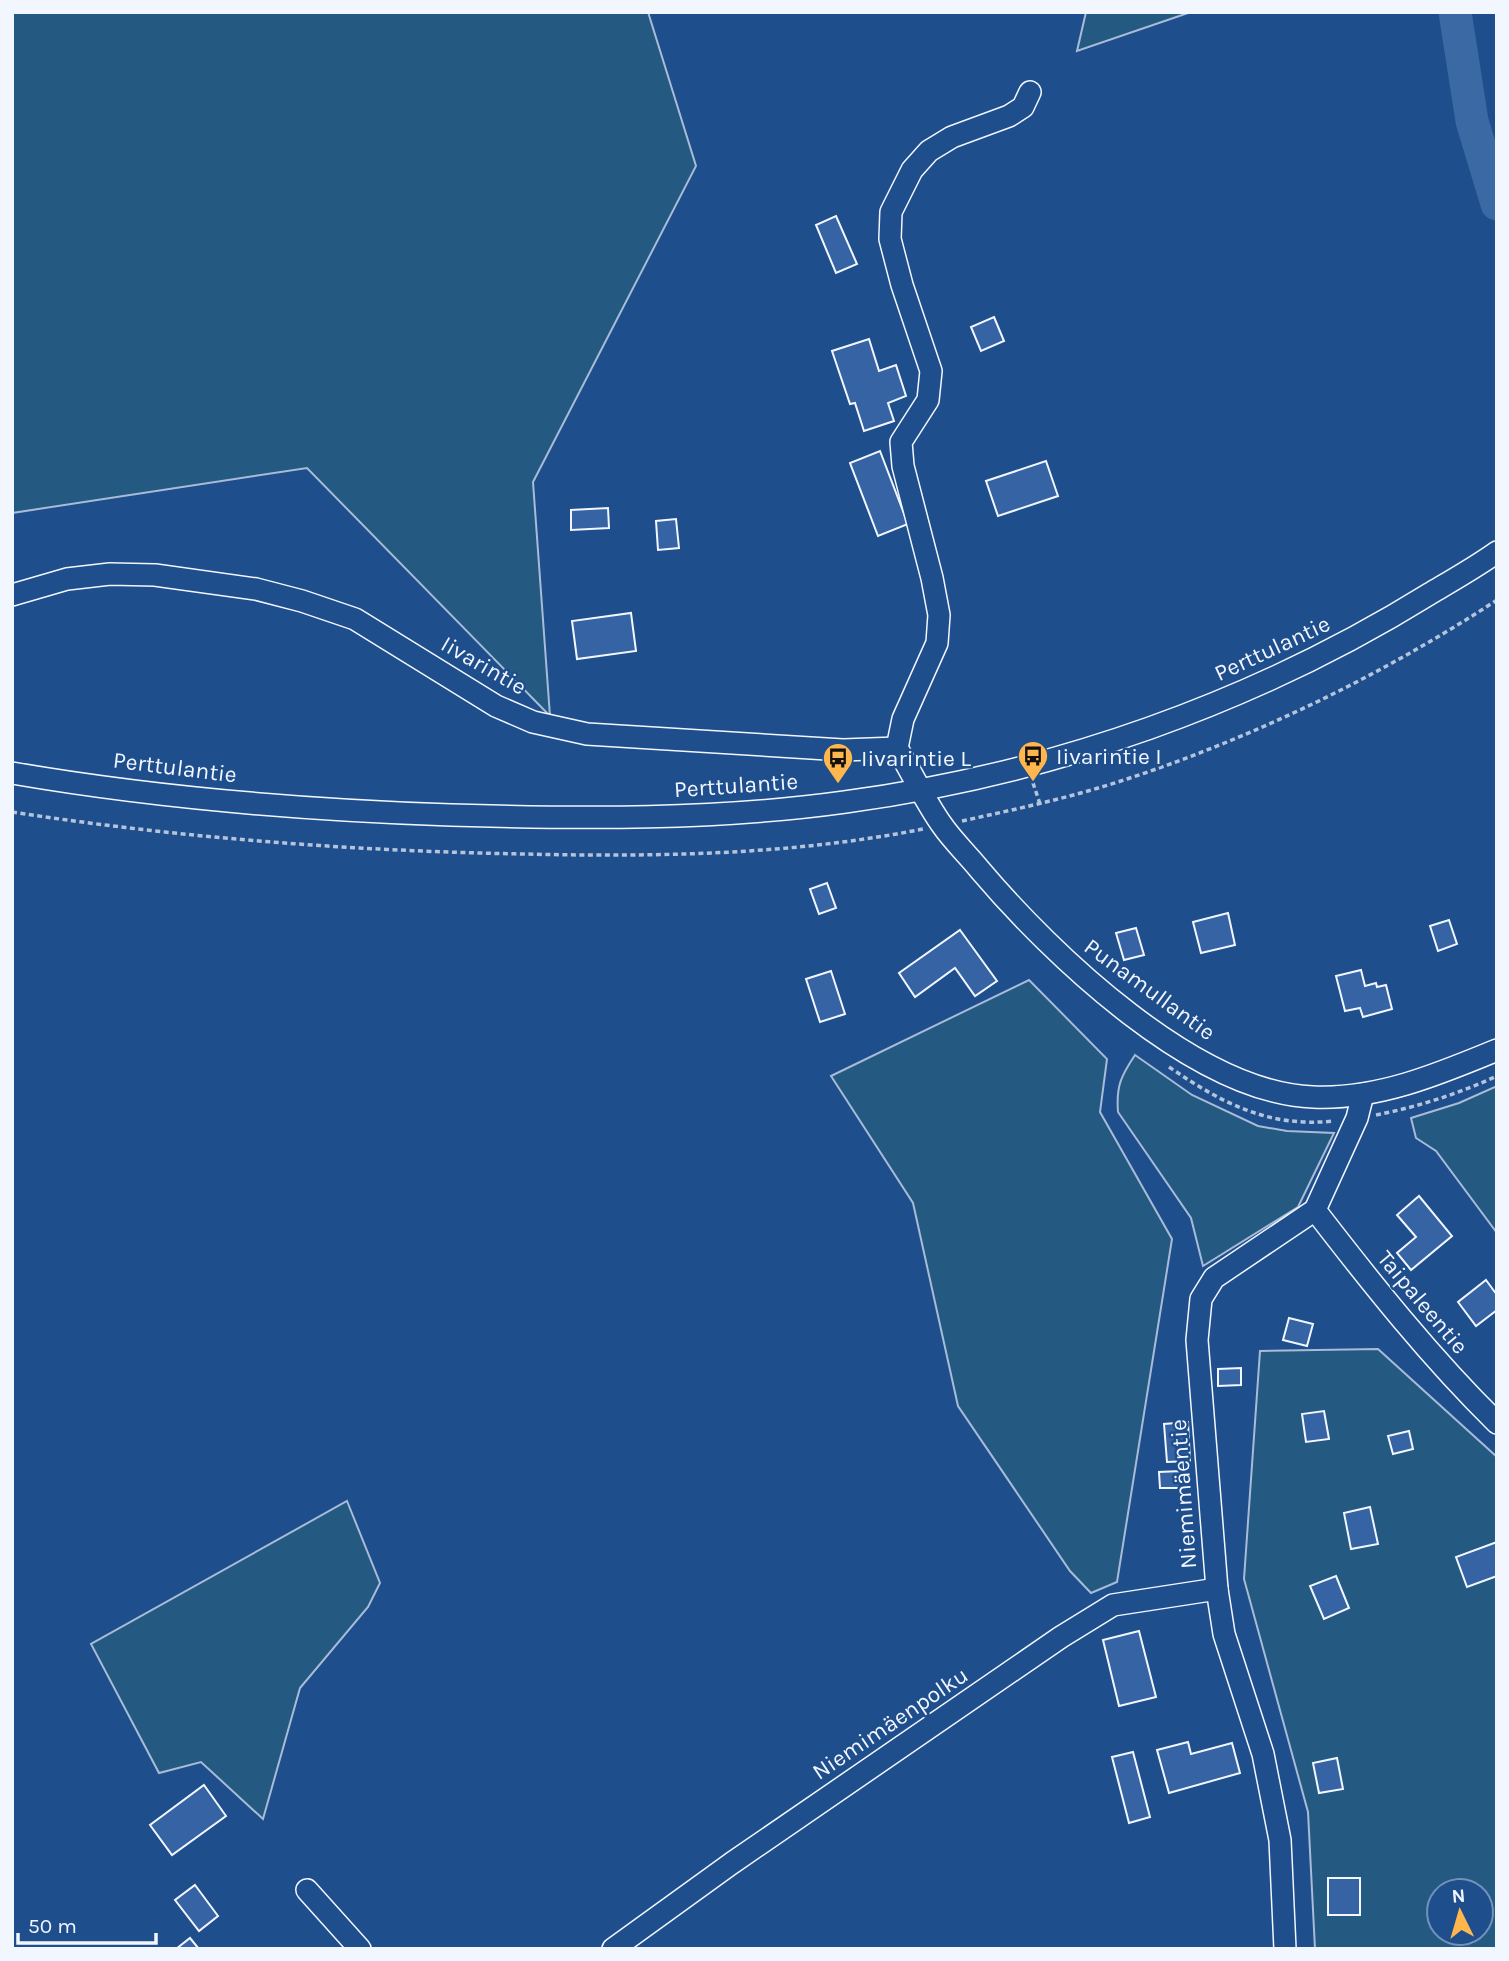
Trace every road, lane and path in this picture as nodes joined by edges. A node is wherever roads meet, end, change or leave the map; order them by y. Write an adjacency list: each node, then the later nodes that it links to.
1 (1030, 92): 5 (street)
2 (1497, 552): 8 (street, Perttulantie)
3 (12, 594): 5 (street, Iivarintie)
4 (1497, 600): 9 (path)
5 (897, 748): 8 (street)
6 (12, 773): 8 (street, Perttulantie)
7 (1033, 783): 9 (path)
8 (922, 790): 11 (street, Punamullantie)
9 (1040, 804): 11 (path)
10 (12, 812): 11 (path)
11 (943, 825): 13 (street, Punamullantie)
12 (1497, 1051): 13 (street, Punamullantie)
13 (1363, 1094): 14 (street)
14 (1315, 1210): 15 (street, Taipaleentie); 16 (street, Niemimäentie)
15 (1497, 1423)
16 (1217, 1589): 19 (street, Niemimäenpolku); 20 (street, Niemimäentie)
17 (307, 1890): 18 (street)
18 (360, 1949)
19 (613, 1949)
20 (1285, 1949)

